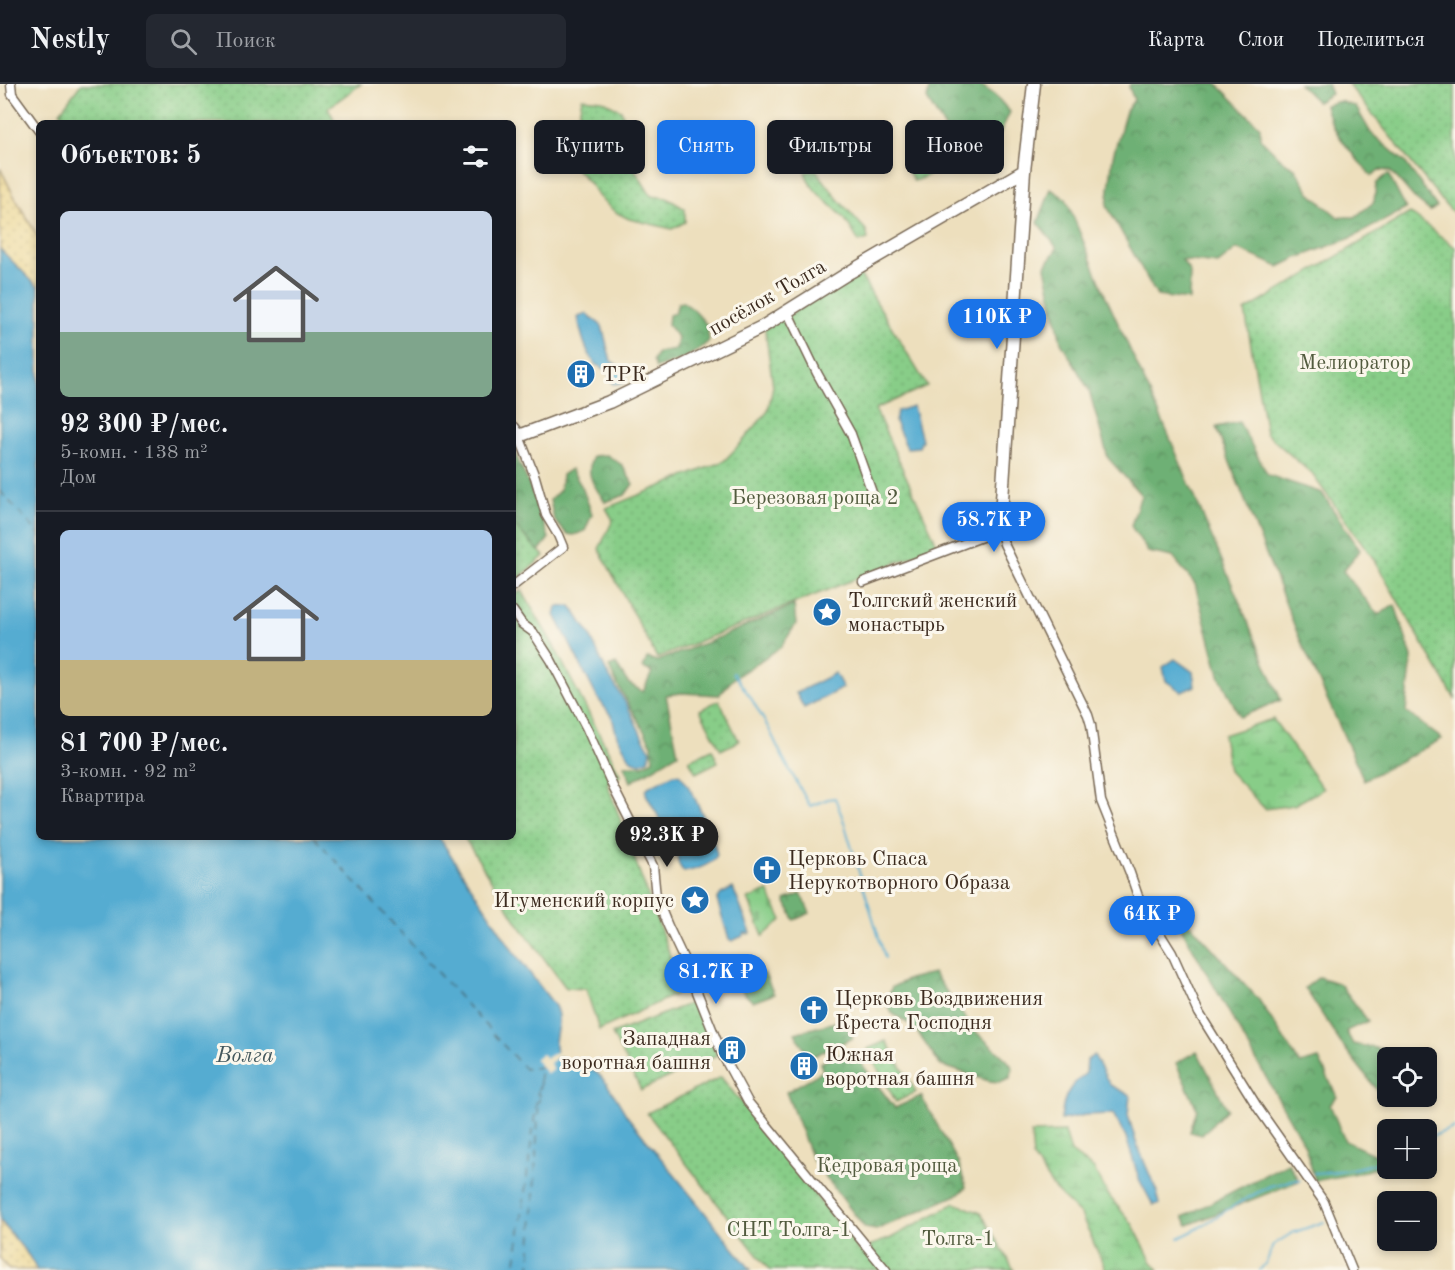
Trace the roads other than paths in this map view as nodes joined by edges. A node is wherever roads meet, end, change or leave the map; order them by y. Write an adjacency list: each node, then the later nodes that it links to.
1 (11, 84): 3 (street)
2 (1034, 84): 4 (street)
3 (36, 127)
4 (1024, 171): 5 (street, посёлок Толга); 8 (street)
5 (787, 311): 6 (street, посёлок Толга); 7 (street)
6 (516, 432): 10 (street)
7 (874, 498)
8 (1000, 530): 9 (street); 13 (street)
9 (863, 582)
10 (516, 584)
11 (516, 615): 12 (street)
12 (886, 1270)
13 (1352, 1270)

